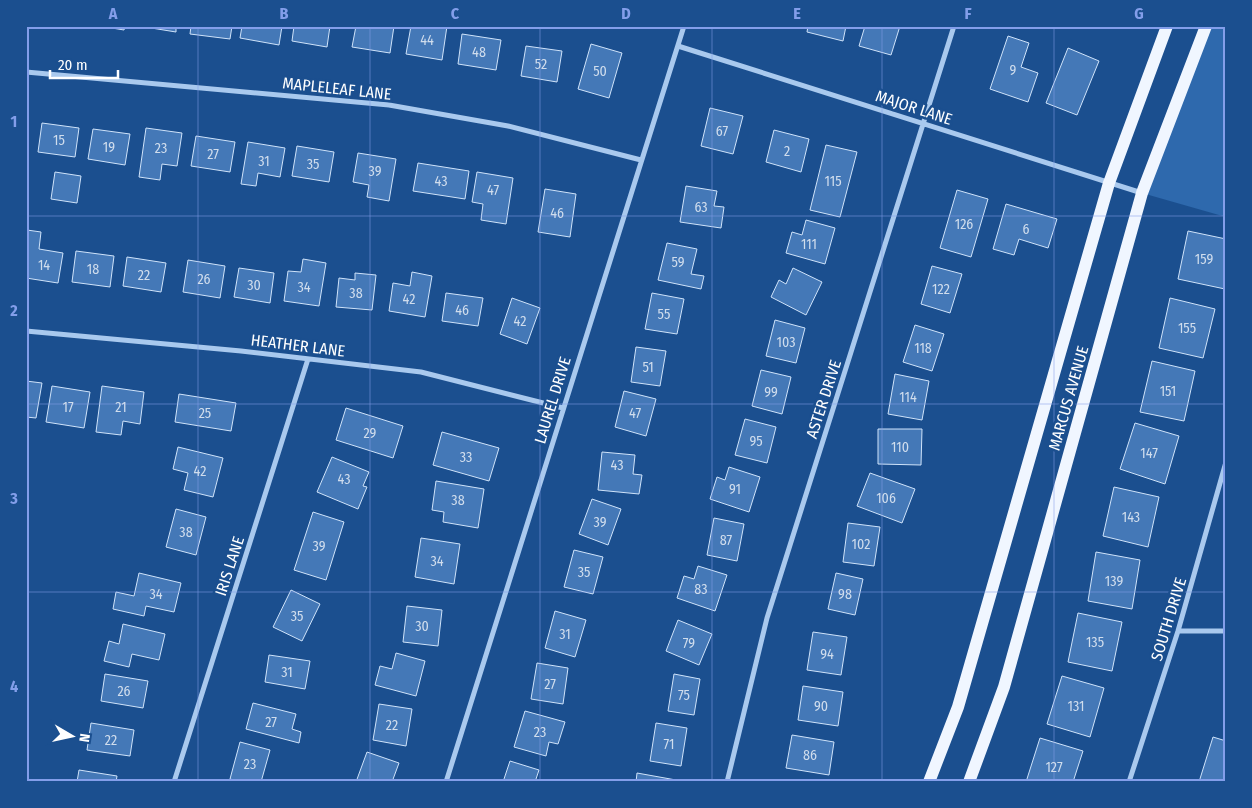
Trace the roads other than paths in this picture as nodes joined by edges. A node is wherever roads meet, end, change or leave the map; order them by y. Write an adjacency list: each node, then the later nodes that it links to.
1 (684, 26): 5 (street, LAUREL DRIVE)
2 (954, 26): 7 (street, ASTER DRIVE)
3 (1166, 26): 9 (main road, MARCUS AVENUE)
4 (1206, 26): 10 (main road, MARCUS AVENUE)
5 (678, 46): 7 (street, MAJOR LANE); 8 (street, LAUREL DRIVE)
6 (26, 72): 8 (street, MAPLELEAF LANE)
7 (923, 123): 9 (street, MAJOR LANE); 19 (street, ASTER DRIVE)
8 (641, 160): 13 (street, LAUREL DRIVE)
9 (1108, 183): 10 (street, MAJOR LANE); 20 (main road, MARCUS AVENUE)
10 (1142, 192): 21 (main road, MARCUS AVENUE)
11 (26, 331): 12 (street, HEATHER LANE)
12 (308, 359): 13 (street, HEATHER LANE); 17 (street, IRIS LANE)
13 (563, 408): 18 (street, LAUREL DRIVE)
14 (1226, 462): 15 (street, SOUTH DRIVE)
15 (1178, 631): 16 (street); 22 (street, SOUTH DRIVE)
16 (1226, 631)
17 (174, 782)
18 (446, 782)
19 (727, 782)
20 (929, 782)
21 (969, 782)
22 (1129, 782)

